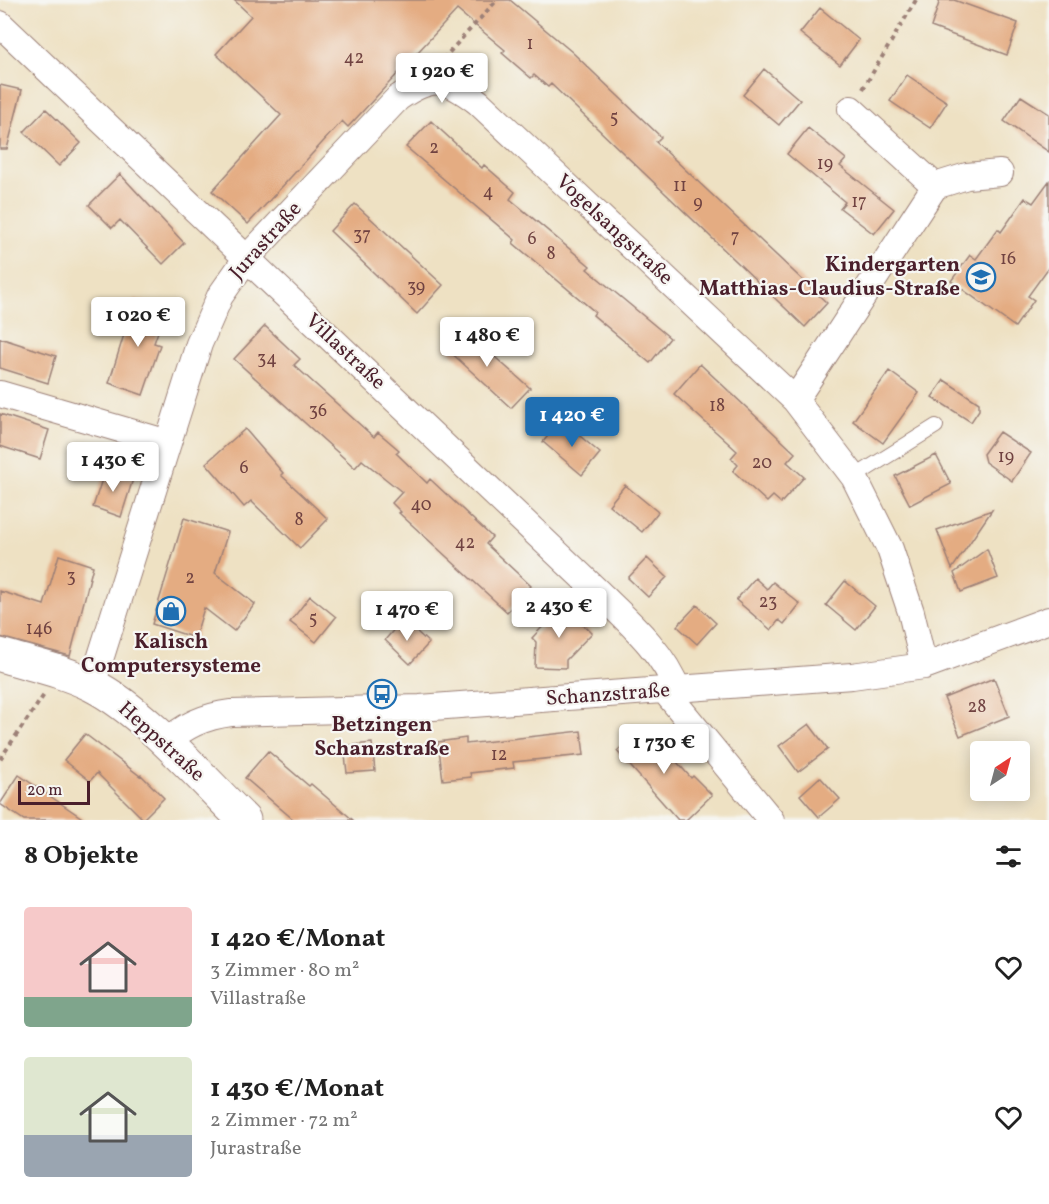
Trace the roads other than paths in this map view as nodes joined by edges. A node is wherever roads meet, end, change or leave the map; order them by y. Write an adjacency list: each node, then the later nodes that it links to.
1 (0, 24): 6 (street, Villastraße)
2 (435, 80): 6 (street, Jurastraße); 8 (street, Vogelsangstraße)
3 (850, 109): 5 (street)
4 (1000, 173): 5 (street)
5 (935, 186): 8 (street)
6 (246, 259): 10 (street, Jurastraße); 16 (street, Villastraße)
7 (0, 394): 10 (street)
8 (795, 400): 11 (street, Vogelsangstraße)
9 (936, 426): 11 (lane)
10 (168, 443): 15 (street, Jurastraße)
11 (854, 477): 14 (street, Vogelsangstraße)
12 (1049, 620): 14 (street, Schanzstraße)
13 (0, 655): 15 (street, Heppstraße)
14 (924, 666): 16 (street, Schanzstraße)
15 (92, 685): 17 (street, Heppstraße)
16 (671, 691): 17 (street, Schanzstraße); 19 (street, Villastraße)
17 (165, 743): 18 (street, Heppstraße)
18 (244, 820)
19 (771, 820)

